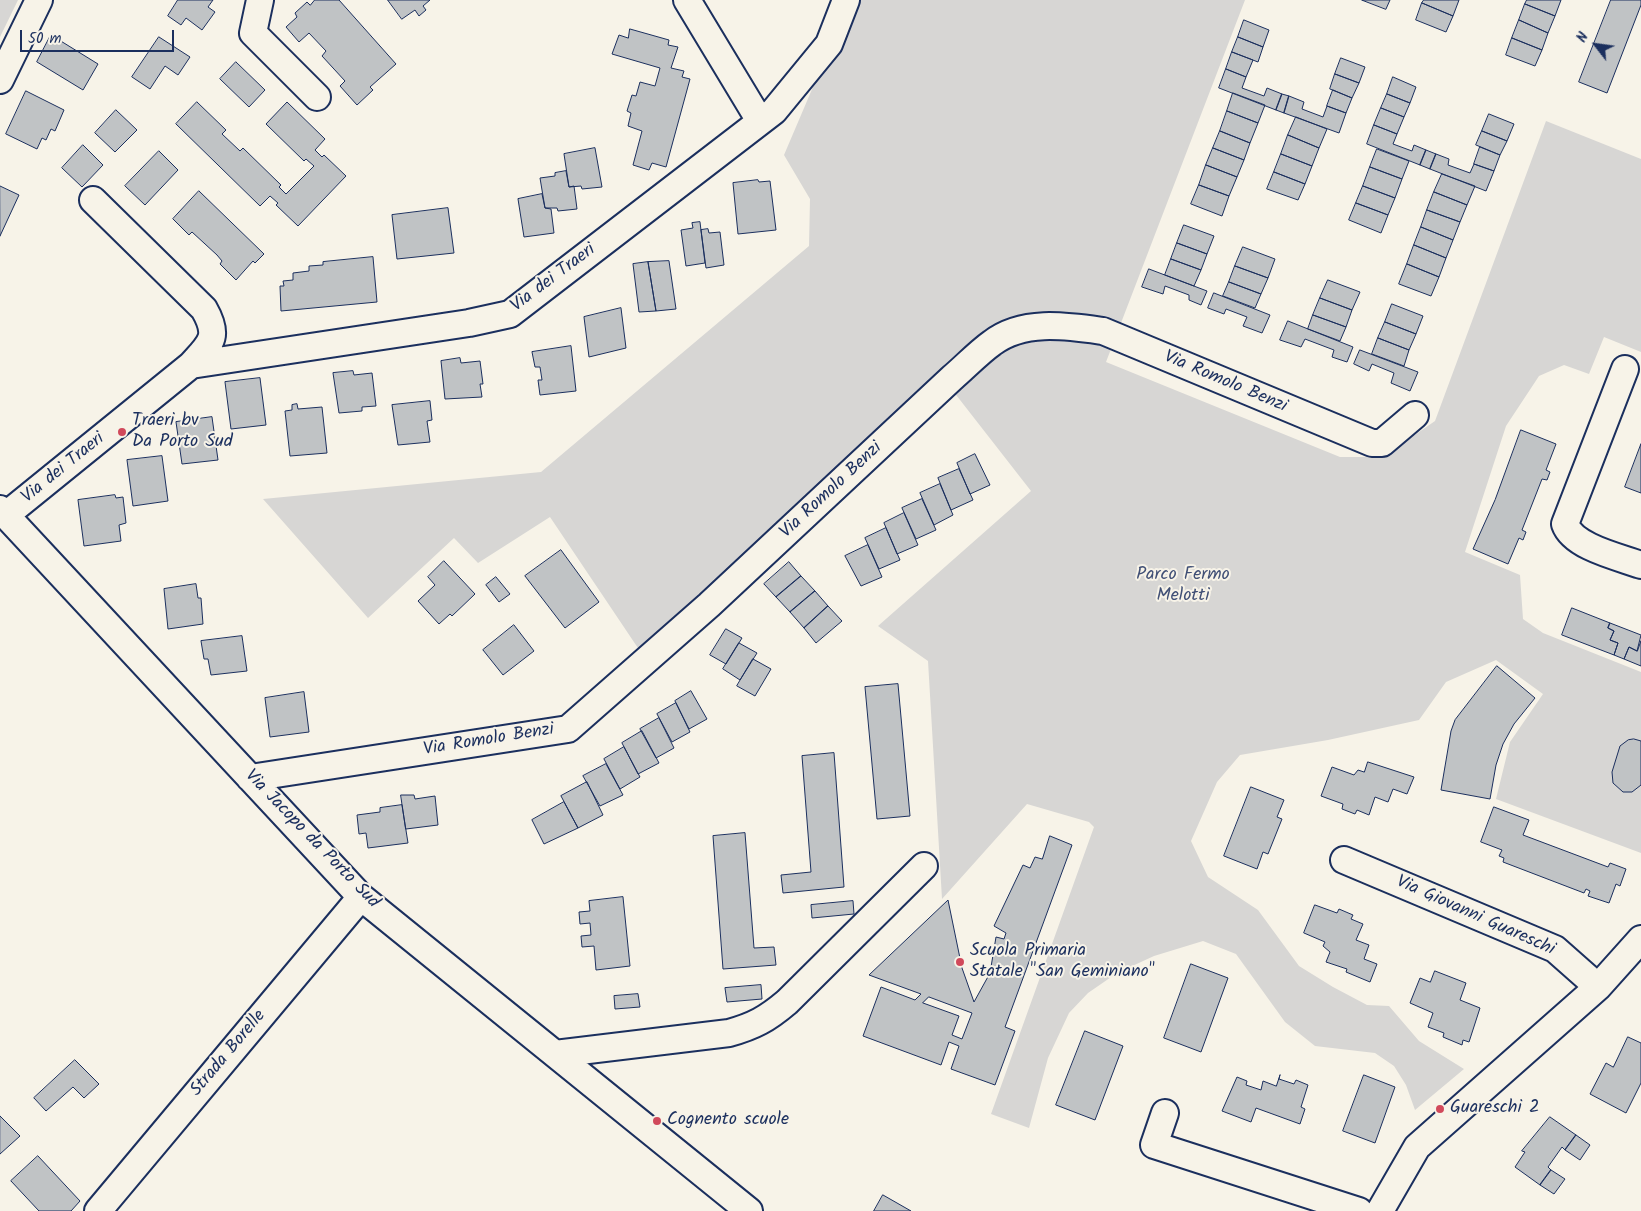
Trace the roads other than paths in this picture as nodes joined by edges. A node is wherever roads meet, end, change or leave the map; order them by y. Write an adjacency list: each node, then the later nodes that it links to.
1 (39, 0): 5 (street)
2 (260, 0): 6 (street)
3 (687, 0): 7 (street)
4 (846, 0): 7 (street, Via dei Traeri)
5 (0, 80)
6 (317, 97)
7 (760, 121): 9 (street, Via dei Traeri)
8 (93, 200): 9 (street, Via dei Traeri)
9 (191, 365): 12 (street, Via dei Traeri)
10 (1625, 369): 13 (street)
11 (1415, 415): 14 (street, Via Romolo Benzi)
12 (3, 512): 14 (street, Via Jacopo da Porto Sud)
13 (1641, 565)
14 (250, 778): 17 (street, Via Jacopo da Porto Sud)
15 (1344, 860): 19 (street, Via Giovanni Guareschi)
16 (924, 866): 20 (street)
17 (361, 897): 20 (street, Via Jacopo da Porto Sud); 22 (street, Strada Borelle)
18 (1641, 939): 19 (street)
19 (1598, 987): 25 (street)
20 (555, 1054): 23 (street, Via Jacopo da Porto Sud)
21 (1165, 1113): 24 (street)
22 (98, 1211)
23 (749, 1211)
24 (1358, 1211)
25 (1380, 1211)

